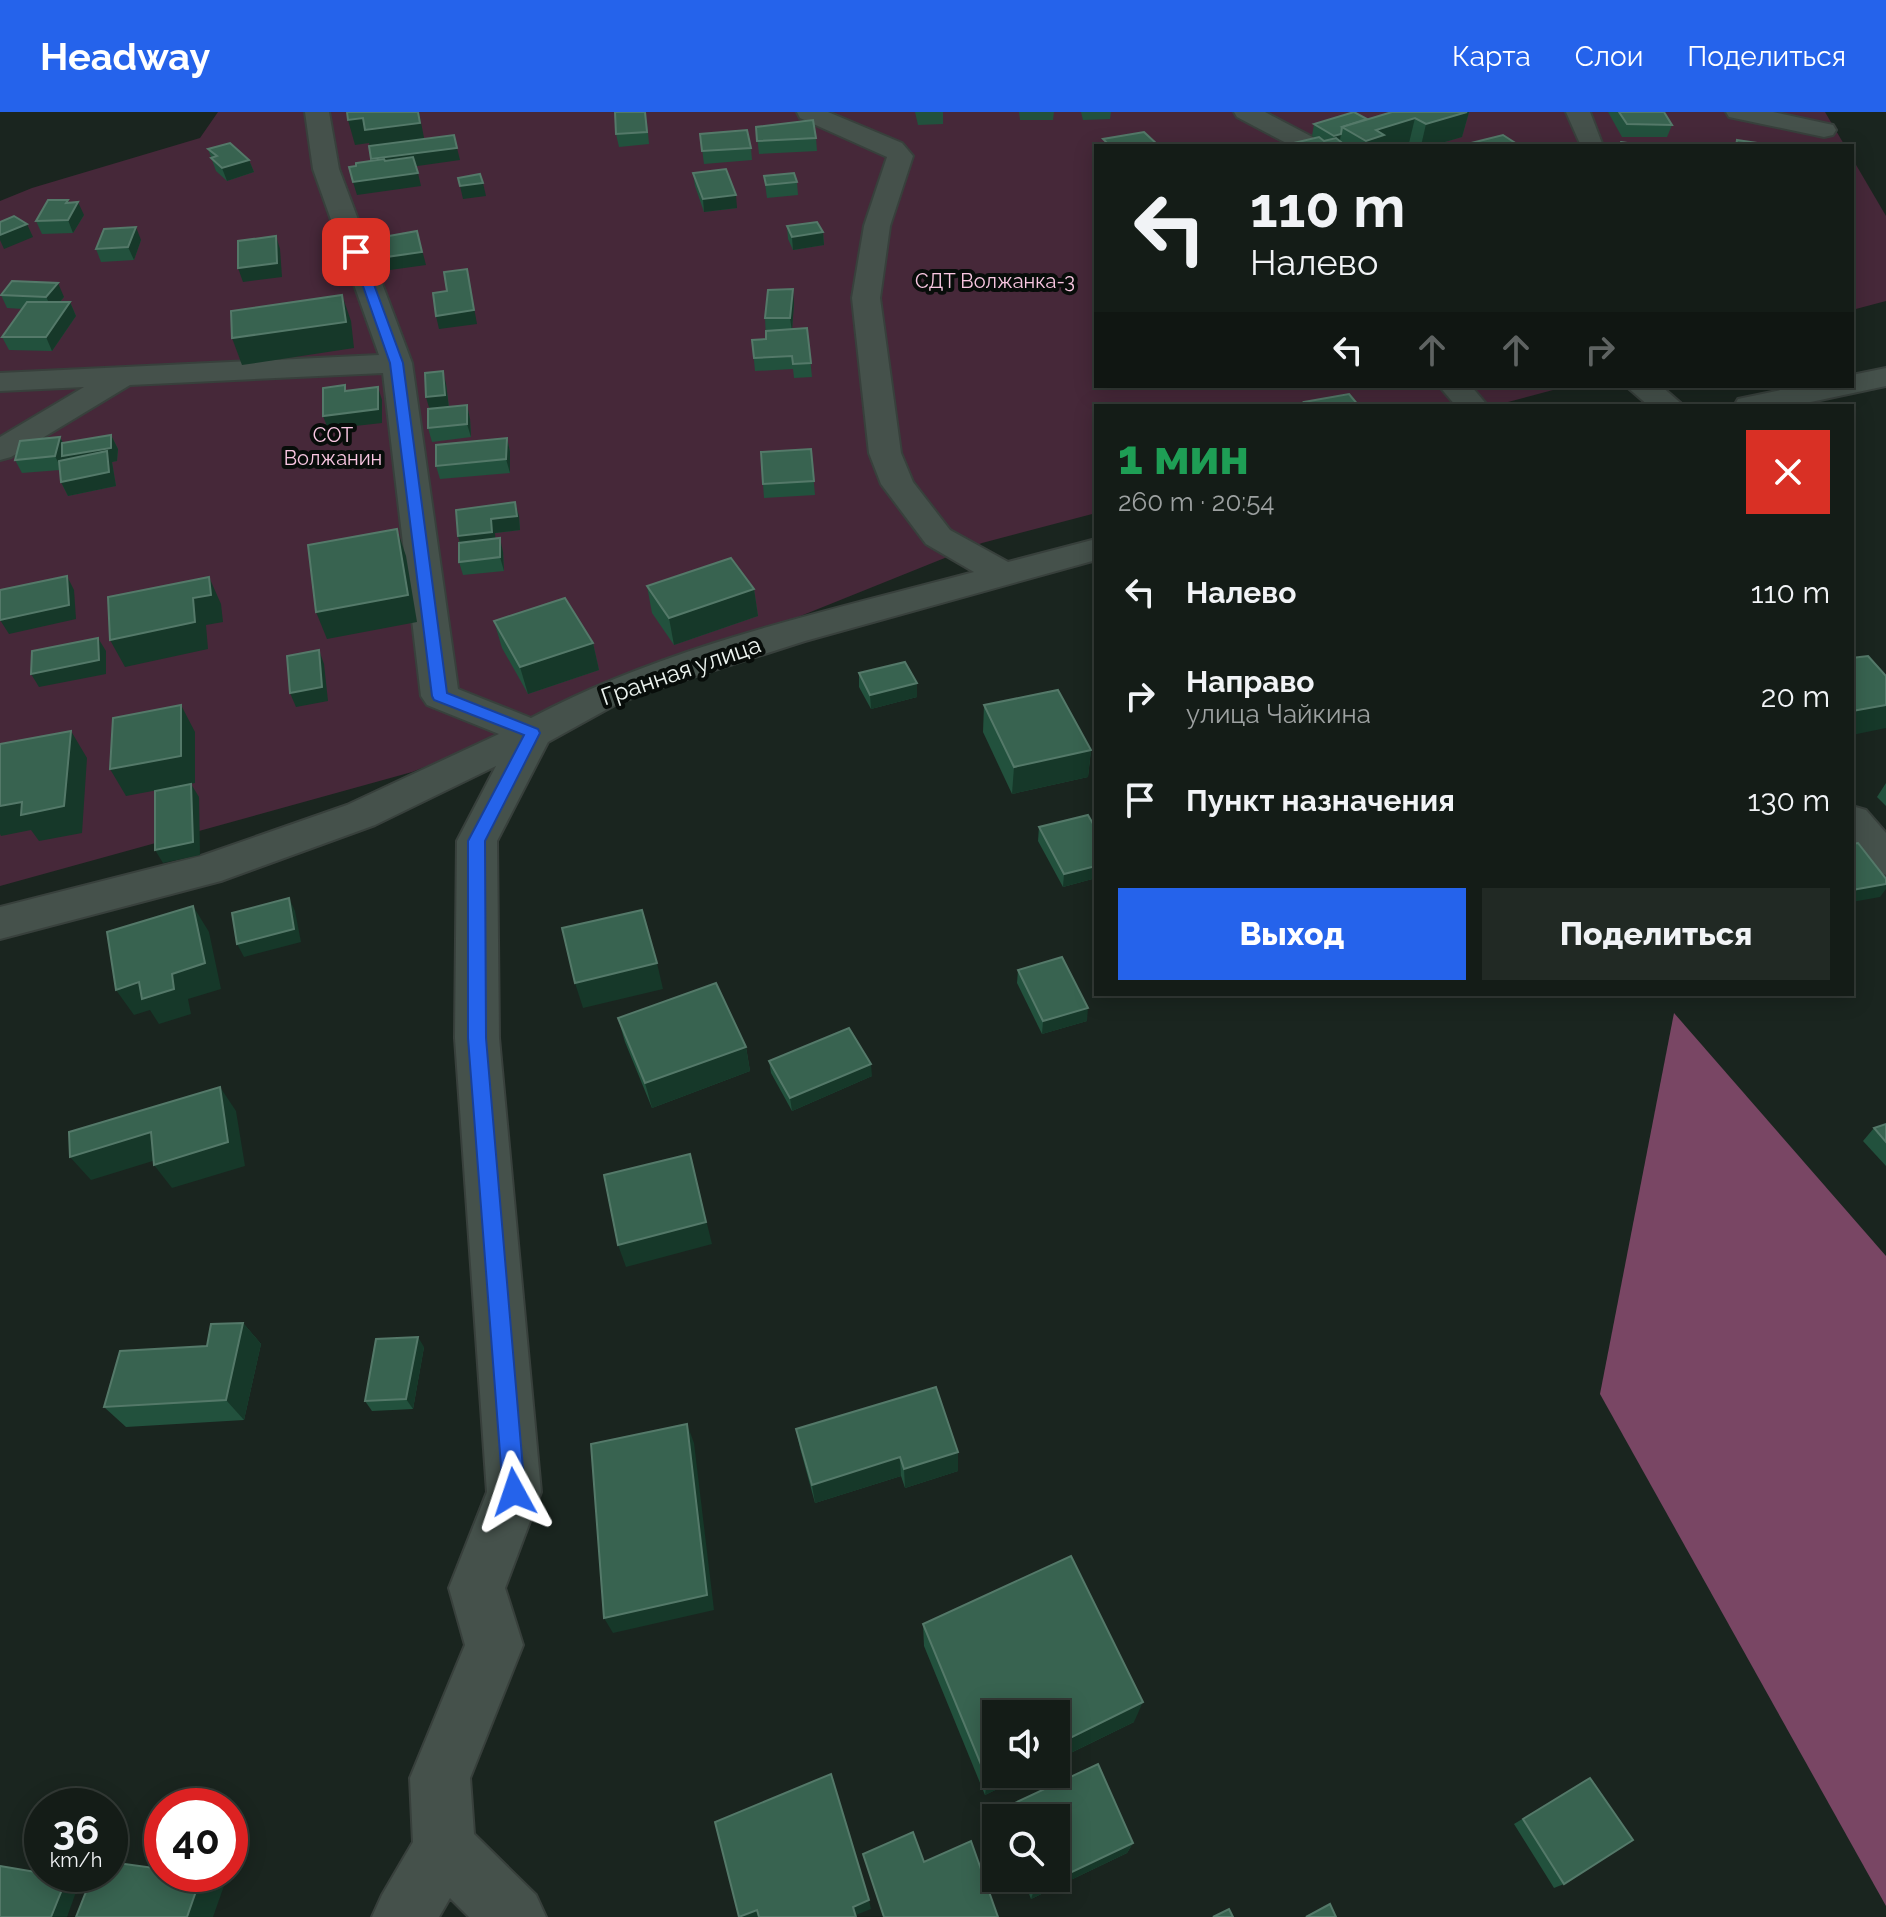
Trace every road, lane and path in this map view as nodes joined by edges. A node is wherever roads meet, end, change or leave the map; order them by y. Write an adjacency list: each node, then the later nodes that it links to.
1 (317, 112): 9 (street)
2 (1246, 112): 7 (street)
3 (1578, 112): 8 (street)
4 (1738, 112): 6 (street)
5 (809, 113): 22 (street)
6 (1824, 130)
7 (1307, 144)
8 (1592, 144)
9 (397, 363): 10 (street); 23 (street)
10 (125, 376): 12 (street); 20 (street)
11 (1886, 377): 13 (street)
12 (0, 382)
13 (1854, 384)
14 (1456, 388): 17 (street)
15 (1644, 388): 18 (street)
16 (1834, 388): 19 (street)
17 (1471, 404)
18 (1666, 404)
19 (1758, 404)
20 (0, 450)
21 (1094, 550): 22 (street, Гранная улица)
22 (1002, 573): 23 (street, Гранная улица)
23 (533, 733): 26 (street, Гранная улица); 27 (street)
24 (1854, 822): 25 (street)
25 (1886, 860)
26 (0, 923)
27 (444, 1848): 28 (street); 29 (street)
28 (404, 1917)
29 (514, 1917)

